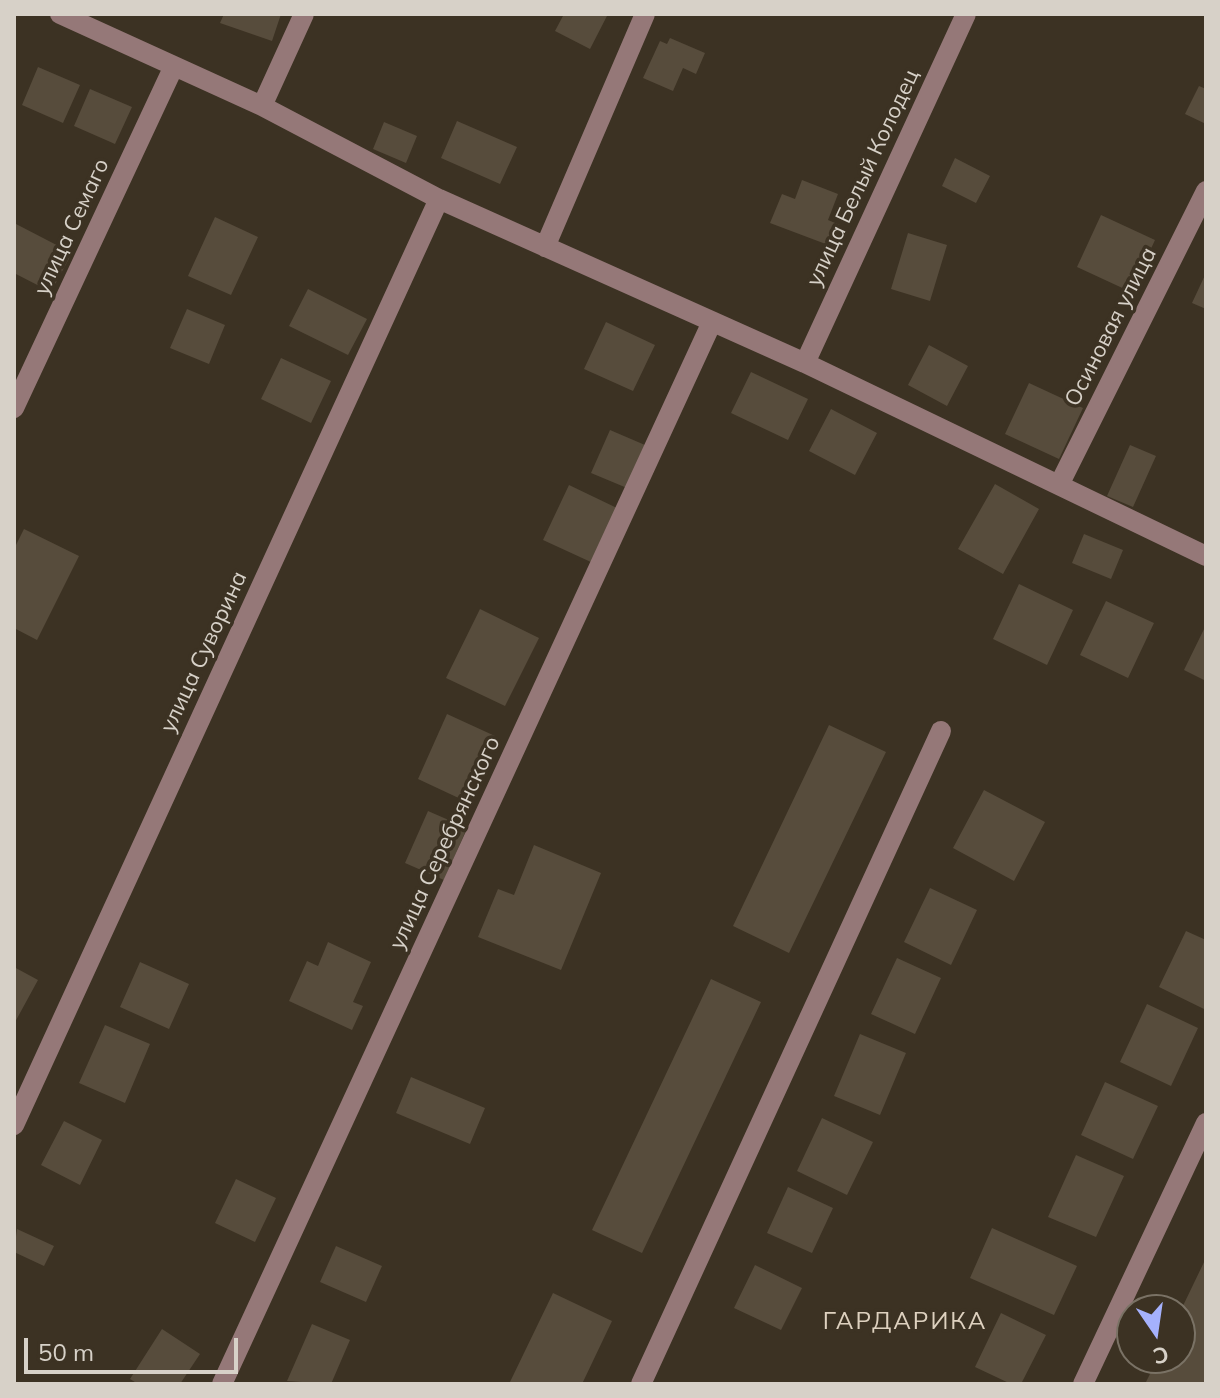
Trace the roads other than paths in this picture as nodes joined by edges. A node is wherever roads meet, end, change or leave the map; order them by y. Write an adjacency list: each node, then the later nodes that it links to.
1 (60, 14): 5 (street)
2 (304, 14): 6 (street)
3 (645, 14): 9 (street)
4 (966, 14): 11 (street, улица Белый Колодец)
5 (174, 66): 6 (street); 12 (street, улица Семаго)
6 (262, 106): 8 (street)
7 (1206, 191): 13 (street, Осиновая улица)
8 (439, 199): 9 (street); 17 (street, улица Суворина)
9 (545, 247): 10 (street)
10 (712, 322): 11 (street); 18 (street, улица Серебрянского)
11 (805, 363): 13 (street)
12 (14, 408)
13 (1059, 485): 14 (street)
14 (1206, 556)
15 (941, 731): 19 (street)
16 (1206, 1123): 20 (street)
17 (14, 1125)
18 (222, 1384)
19 (641, 1384)
20 (1083, 1384)

